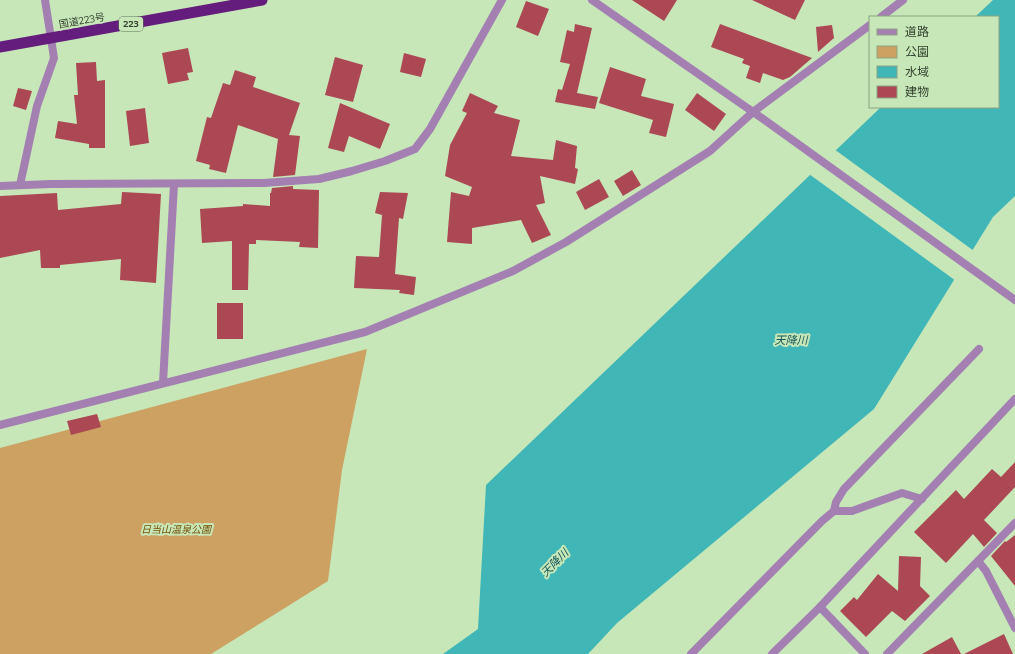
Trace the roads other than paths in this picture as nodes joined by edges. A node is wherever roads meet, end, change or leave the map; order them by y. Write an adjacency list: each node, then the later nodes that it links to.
1 (45, 0): 8 (street)
2 (262, 0): 8 (highway, 国道223号 / 223)
3 (502, 0): 11 (street)
4 (592, 0): 10 (street)
5 (903, 0): 6 (street)
6 (882, 16)
7 (869, 26): 10 (street)
8 (52, 38): 9 (highway, 国道223号 / 223); 12 (street)
9 (0, 47)
10 (753, 112): 14 (street); 16 (street)
11 (174, 184): 12 (street); 16 (street)
12 (20, 185): 13 (street)
13 (0, 186)
14 (1015, 300)
15 (979, 349): 20 (street)
16 (163, 383): 18 (street)
17 (1015, 399): 19 (street)
18 (0, 425)
19 (922, 499): 20 (street); 23 (street)
20 (834, 511): 25 (street)
21 (1015, 523): 22 (street)
22 (978, 562): 24 (street); 28 (street)
23 (820, 607): 26 (street); 27 (street)
24 (1015, 628)
25 (691, 654)
26 (772, 654)
27 (864, 654)
28 (887, 654)

